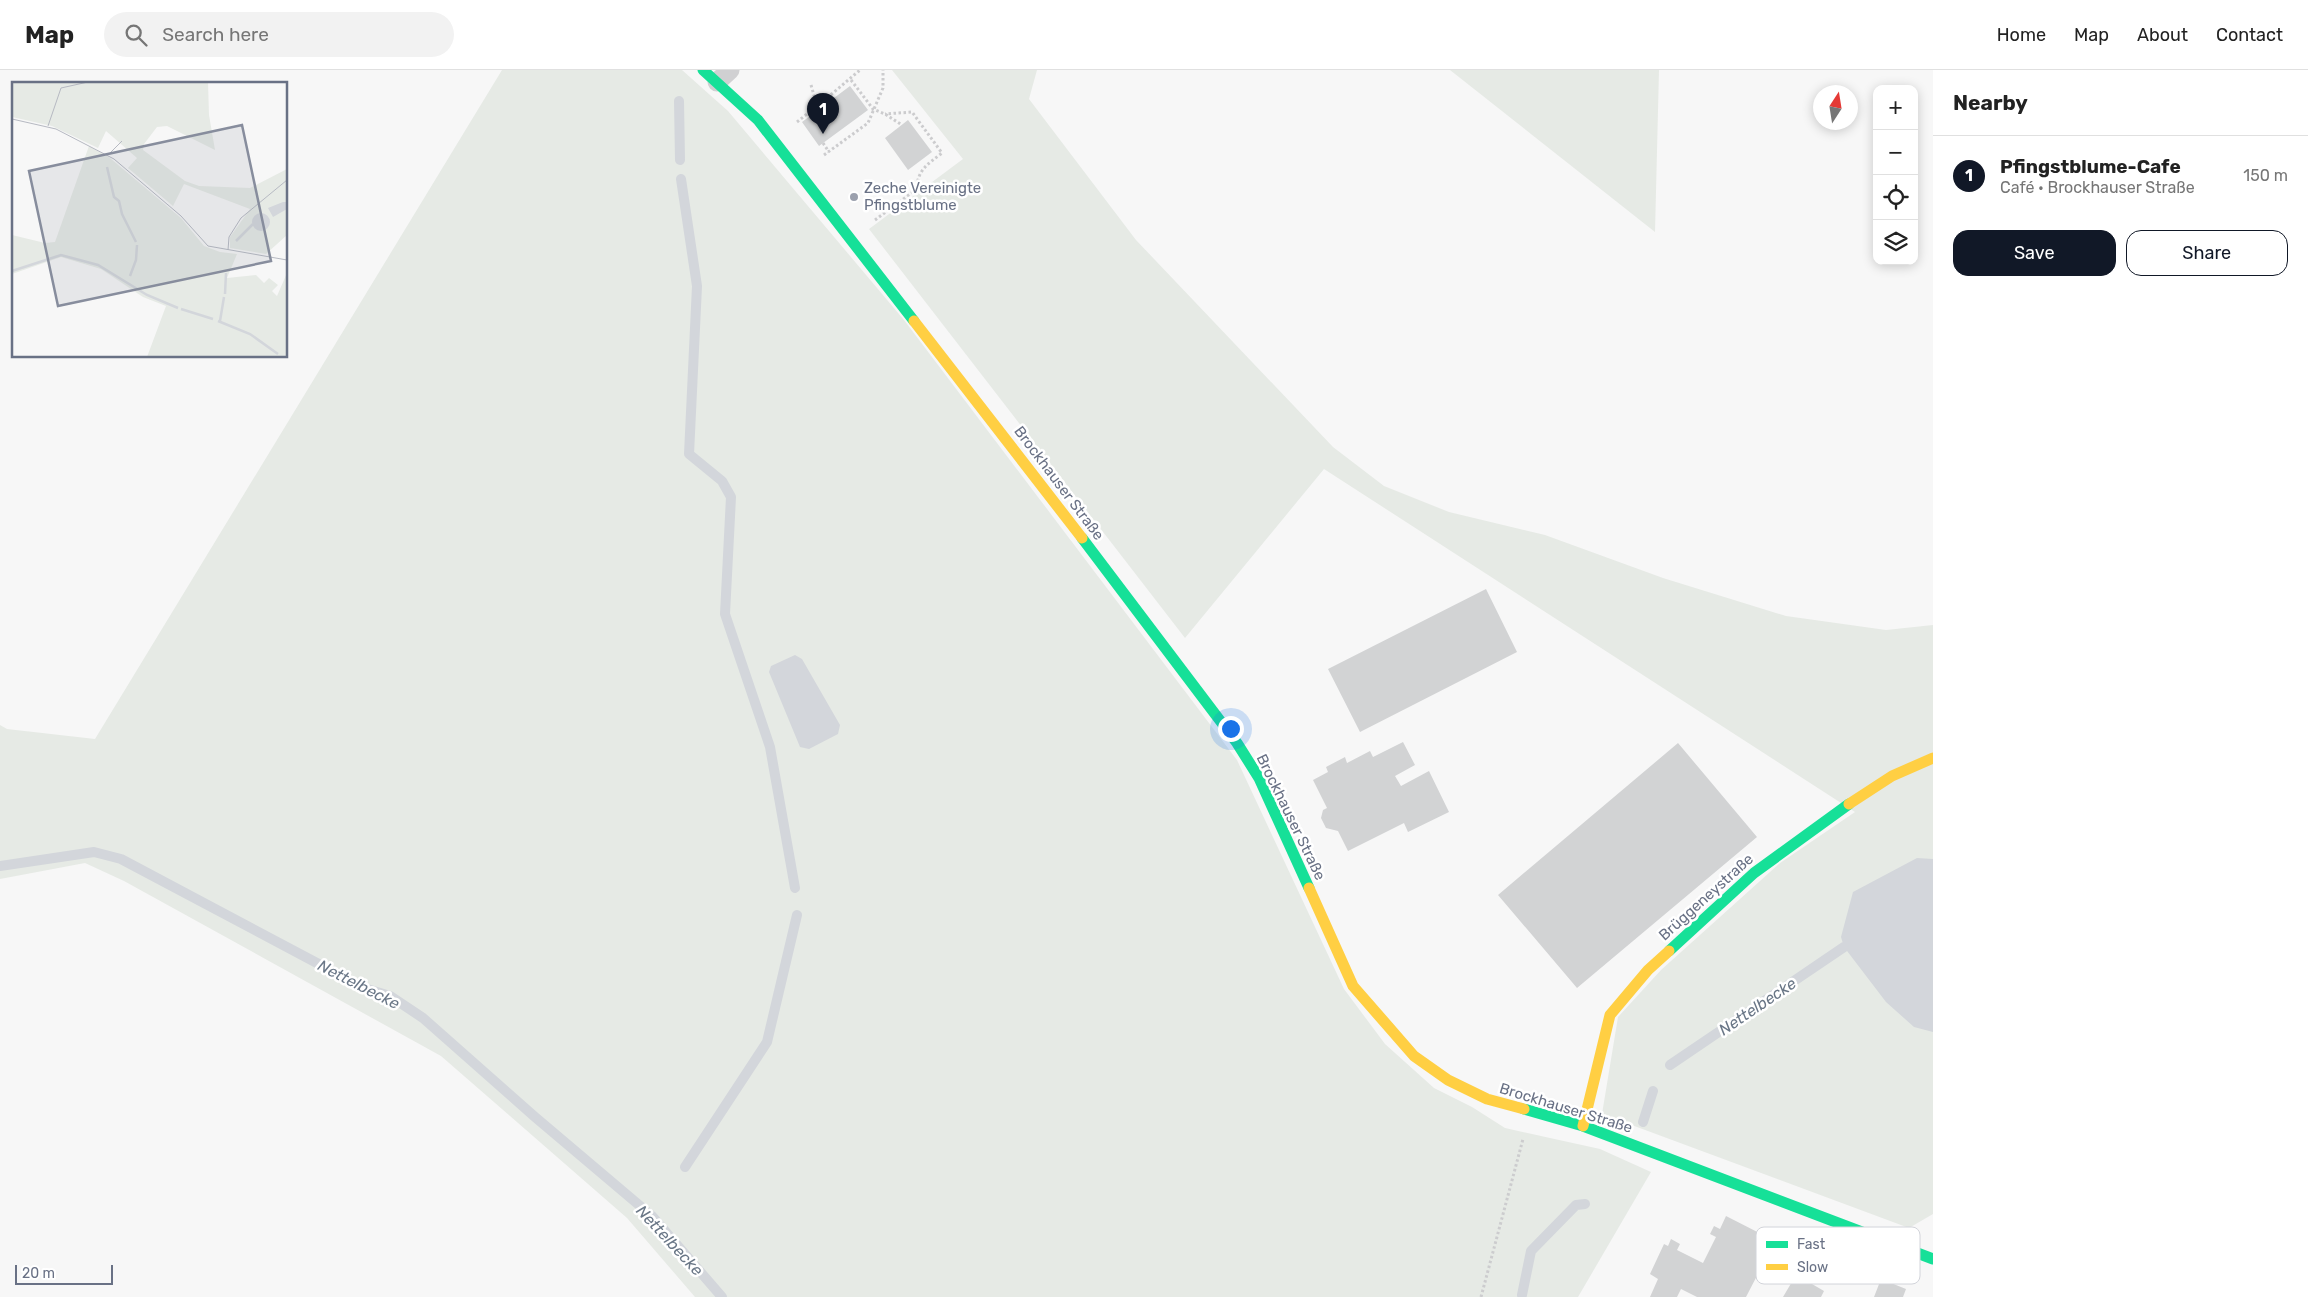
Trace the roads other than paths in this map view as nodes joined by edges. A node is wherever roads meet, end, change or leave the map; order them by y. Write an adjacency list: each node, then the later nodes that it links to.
1 (716, 74): 3 (street, Brockhauser Straße)
2 (1933, 758): 3 (street, Brüggeneystraße)
3 (1583, 1126): 4 (street, Brockhauser Straße)
4 (1849, 1227)
5 (1920, 1254): 6 (street, Brockhauser Straße)
6 (1933, 1259)

